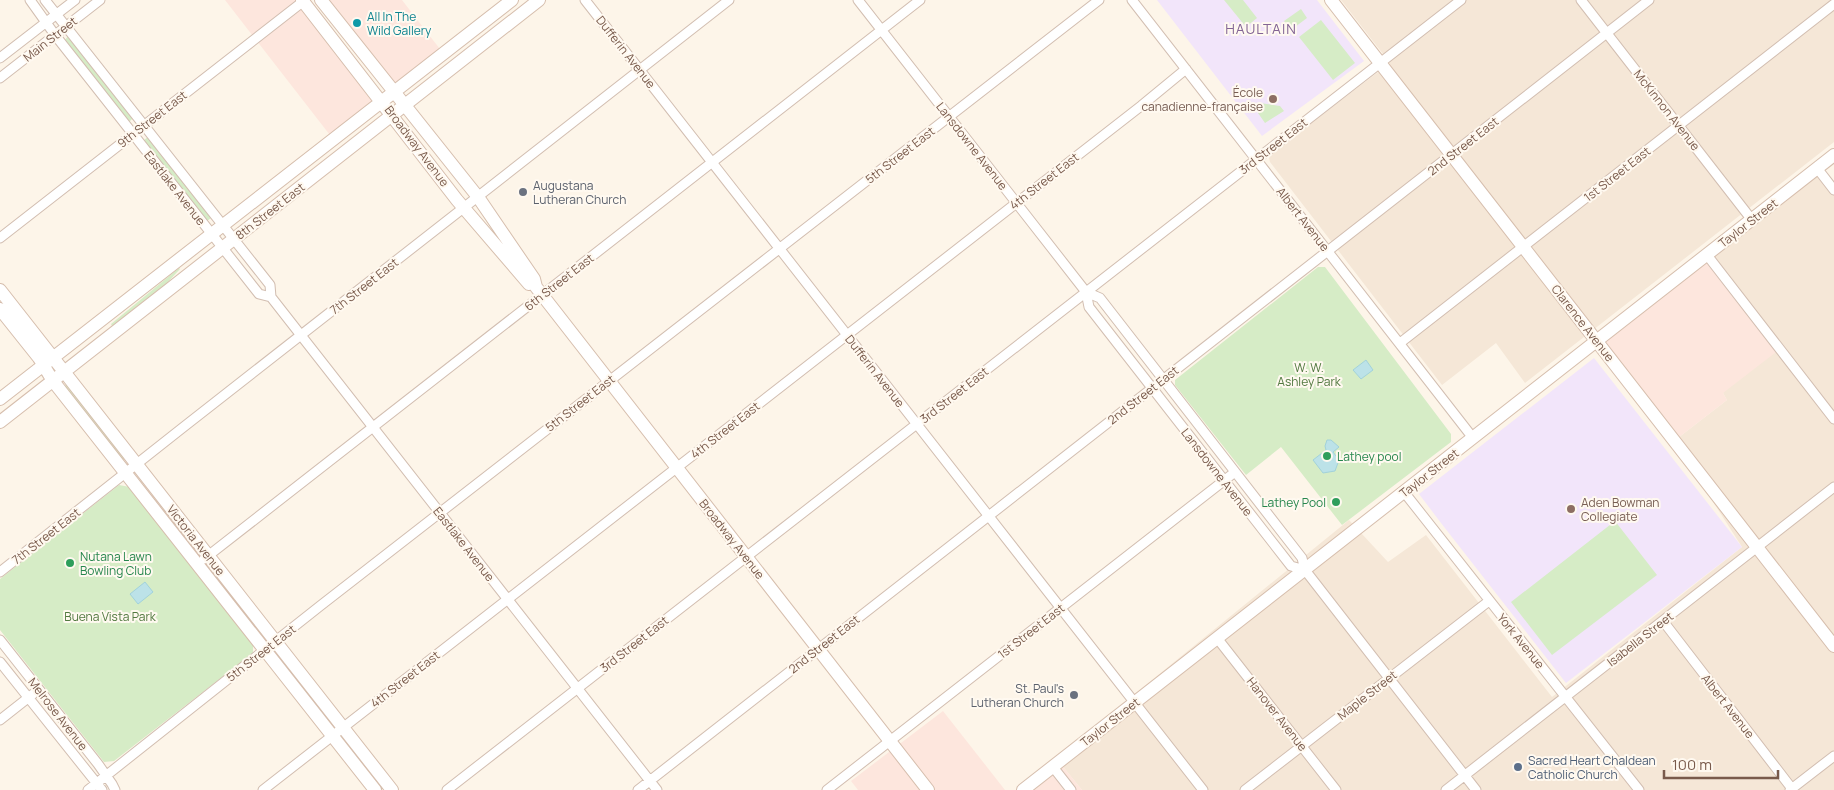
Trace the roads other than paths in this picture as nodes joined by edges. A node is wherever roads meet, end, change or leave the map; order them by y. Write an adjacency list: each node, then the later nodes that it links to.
1 (30, 0): 21 (street, Eastlake Avenue)
2 (45, 0): 20 (street, Eastlake Avenue)
3 (75, 0): 20 (street, Main Street)
4 (100, 0): 22 (street, Main Street)
5 (303, 0): 32 (main road, Broadway Avenue); 36 (street, 9th Street East)
6 (321, 0): 31 (main road, Broadway Avenue)
7 (512, 0): 31 (main road, 8th Street East)
8 (539, 0): 33 (main road, 8th Street East)
9 (585, 0): 28 (street, Dufferin Avenue)
10 (729, 0): 28 (street, 7th Street East)
11 (858, 0): 23 (street, Lansdowne Avenue)
12 (920, 0): 23 (street, 6th Street East)
13 (1099, 0): 35 (street, 5th Street East)
14 (1132, 0): 29 (street, Albert Avenue)
15 (1331, 0): 27 (main road, Clarence Avenue)
16 (1460, 0): 27 (street, 3rd Street East)
17 (1581, 0): 24 (street, McKinnon Avenue)
18 (1649, 0): 24 (street, 2nd Street East)
19 (1834, 4): 37 (street, 1st Street East)
20 (57, 14): 21 (street, Main Street); 22 (street, Eastlake Avenue)
21 (46, 21): 25 (street, Eastlake Avenue); 26 (street, Main Street)
22 (67, 26): 25 (street, Main Street); 36 (street, Eastlake Avenue)
23 (882, 30): 35 (street, Lansdowne Avenue); 42 (street, 6th Street East)
24 (1606, 33): 37 (street, McKinnon Avenue); 39 (street, 2nd Street East)
25 (55, 35): 30 (street, Main Street); 38 (street, Eastlake Avenue)
26 (0, 58)
27 (1380, 62): 39 (main road, Clarence Avenue); 41 (street, 3rd Street East)
28 (640, 69): 42 (street, Dufferin Avenue); 45 (street, 7th Street East)
29 (1186, 69): 41 (street, Albert Avenue); 46 (street, 4th Street East)
30 (0, 78)
31 (394, 92): 32 (main road, 8th Street East); 33 (main road, Broadway Avenue)
32 (382, 101): 34 (main road, Broadway Avenue); 49 (main road, 8th Street East)
33 (405, 105): 34 (main road, 8th Street East); 45 (main road, Broadway Avenue)
34 (392, 116): 47 (main road, Broadway Avenue); 52 (main road, 8th Street East)
35 (949, 116): 46 (street, Lansdowne Avenue); 55 (street, 5th Street East)
36 (145, 125): 38 (street, 9th Street East); 49 (street, Eastlake Avenue)
37 (1679, 126): 48 (street, McKinnon Avenue); 53 (street, 1st Street East)
38 (133, 134): 50 (street, Eastlake Avenue); 51 (street, 9th Street East)
39 (1452, 155): 53 (main road, Clarence Avenue); 56 (street, 2nd Street East)
40 (1834, 155): 43 (main road, Taylor Street)
41 (1256, 159): 56 (street, Albert Avenue); 60 (street, 3rd Street East)
42 (712, 162): 55 (street, Dufferin Avenue); 59 (street, 6th Street East)
43 (1817, 168): 44 (street); 48 (main road, Taylor Street)
44 (1834, 190)
45 (478, 197): 47 (street, 7th Street East); 59 (main road, Broadway Avenue)
46 (1017, 202): 60 (street, Lansdowne Avenue); 63 (street, 4th Street East)
47 (464, 208): 59 (main road, Broadway Avenue); 64 (street, 7th Street East)
48 (1752, 220): 57 (main road, Taylor Street)
49 (223, 225): 50 (main road, 8th Street East); 52 (street, Eastlake Avenue)
50 (211, 234): 54 (street, Eastlake Avenue); 67 (main road, 8th Street East)
51 (0, 238)
52 (233, 240): 54 (main road, 8th Street East); 61 (street, Eastlake Avenue)
53 (1524, 247): 65 (main road, Clarence Avenue); 66 (street, 1st Street East)
54 (223, 248): 61 (street, Eastlake Avenue); 68 (main road, 8th Street East)
55 (780, 249): 63 (street, Dufferin Avenue); 71 (street, 5th Street East)
56 (1328, 251): 66 (street, Albert Avenue); 69 (street, 2nd Street East)
57 (1707, 255): 65 (main road, Taylor Street); 74 (street)
58 (0, 290): 67 (main road, Victoria Avenue)
59 (539, 291): 71 (main road, Broadway Avenue); 77 (street, 6th Street East)
60 (1086, 292): 69 (street, Lansdowne Avenue); 72 (street, Lansdowne Avenue); 76 (street, 3rd Street East)
61 (271, 297): 64 (street, Eastlake Avenue)
62 (0, 309): 67 (main road, Victoria Avenue)
63 (847, 335): 76 (street, Dufferin Avenue); 79 (street, 4th Street East)
64 (301, 336): 77 (street, Eastlake Avenue); 80 (street, 7th Street East)
65 (1597, 341): 78 (main road, Taylor Street); 87 (main road, Clarence Avenue)
66 (1400, 343): 78 (street, Albert Avenue)
67 (48, 362): 68 (main road, Victoria Avenue); 70 (main road, Victoria Avenue); 73 (main road, 8th Street East)
68 (64, 372): 70 (main road, 8th Street East); 80 (main road, Victoria Avenue)
69 (1164, 380): 72 (street, 2nd Street East); 81 (street, Lansdowne Avenue)
70 (53, 381): 75 (main road, 8th Street East); 80 (main road, Victoria Avenue)
71 (609, 381): 79 (main road, Broadway Avenue); 85 (street, 5th Street East)
72 (1152, 388): 82 (street, Lansdowne Avenue); 86 (street, 2nd Street East)
73 (0, 400)
74 (1834, 419)
75 (0, 422)
76 (917, 424): 86 (street, Dufferin Avenue); 89 (street, 3rd Street East)
77 (372, 427): 85 (street, Eastlake Avenue); 88 (street, 6th Street East)
78 (1473, 438): 84 (main road, Taylor Street)
79 (677, 468): 89 (main road, Broadway Avenue); 93 (street, 4th Street East)
80 (131, 469): 88 (main road, Victoria Avenue); 90 (main road, Victoria Avenue); 92 (street, 7th Street East)
81 (1235, 472): 82 (street, 1st Street East); 91 (street, Lansdowne Avenue)
82 (1224, 480): 91 (street, Lansdowne Avenue); 95 (street, 1st Street East)
83 (1834, 487): 87 (street, Isabella Street)
84 (1404, 492): 91 (main road, Taylor Street); 94 (street, York Avenue)
85 (440, 513): 93 (street, Eastlake Avenue); 99 (street, 5th Street East)
86 (988, 516): 95 (street, Dufferin Avenue); 101 (street, 2nd Street East)
87 (1757, 547): 96 (street, Isabella Street); 100 (main road, Clarence Avenue)
88 (208, 556): 90 (street, 6th Street East); 99 (main road, Victoria Avenue)
89 (746, 556): 101 (main road, Broadway Avenue); 105 (street, 3rd Street East)
90 (198, 564): 102 (main road, Victoria Avenue)
91 (1305, 570): 97 (main road, Taylor Street); 104 (street, Lansdowne Avenue)
92 (0, 572)
93 (508, 600): 105 (street, Eastlake Avenue); 111 (street, 4th Street East)
94 (1489, 601): 104 (street, Maple Street); 107 (street, York Avenue)
95 (1060, 608): 109 (street, Dufferin Avenue); 112 (street, 1st Street East)
96 (1663, 621): 107 (street, Isabella Street); 120 (street, Albert Avenue)
97 (1217, 638): 109 (main road, Taylor Street); 113 (street, Hanover Avenue)
98 (0, 640): 106 (street, Melrose Avenue)
99 (276, 642): 102 (street, 5th Street East); 111 (main road, Victoria Avenue)
100 (1834, 646)
101 (818, 649): 112 (main road, Broadway Avenue); 118 (street, 2nd Street East)
102 (265, 650): 111 (main road, Victoria Avenue); 116 (street, 5th Street East)
103 (0, 662): 108 (street, Melrose Avenue)
104 (1389, 678): 113 (street, Maple Street); 117 (street, Lansdowne Avenue)
105 (577, 689): 118 (street, Eastlake Avenue); 126 (street, 3rd Street East)
106 (39, 690): 108 (street); 116 (street, Melrose Avenue)
107 (1566, 696): 117 (street, Isabella Street); 138 (street, York Avenue)
108 (28, 698): 110 (street); 119 (street, Melrose Avenue)
109 (1134, 703): 115 (main road, Taylor Street); 133 (street, Dufferin Avenue)
110 (0, 720)
111 (338, 732): 123 (street, 4th Street East); 124 (main road, Victoria Avenue); 125 (main road, Victoria Avenue)
112 (890, 742): 129 (street, 1st Street East); 130 (main road, Broadway Avenue)
113 (1302, 746): 134 (street, Maple Street); 135 (street, Hanover Avenue)
114 (1834, 756): 120 (street)
115 (1053, 767): 131 (main road, Taylor Street); 132 (street)
116 (107, 776): 119 (street, 5th Street East); 122 (street, Melrose Avenue)
117 (1465, 776): 136 (street, Isabella Street); 137 (street, Lansdowne Avenue)
118 (649, 781): 127 (street, 2nd Street East); 128 (street, Eastlake Avenue)
119 (99, 787): 121 (street, 5th Street East)
120 (1791, 789)
121 (88, 790)
122 (115, 790)
123 (263, 790)
124 (375, 790)
125 (392, 790)
126 (447, 790)
127 (638, 790)
128 (657, 790)
129 (827, 790)
130 (928, 790)
131 (1023, 790)
132 (1071, 790)
133 (1203, 790)
134 (1246, 790)
135 (1336, 790)
136 (1446, 790)
137 (1476, 790)
138 (1639, 790)

